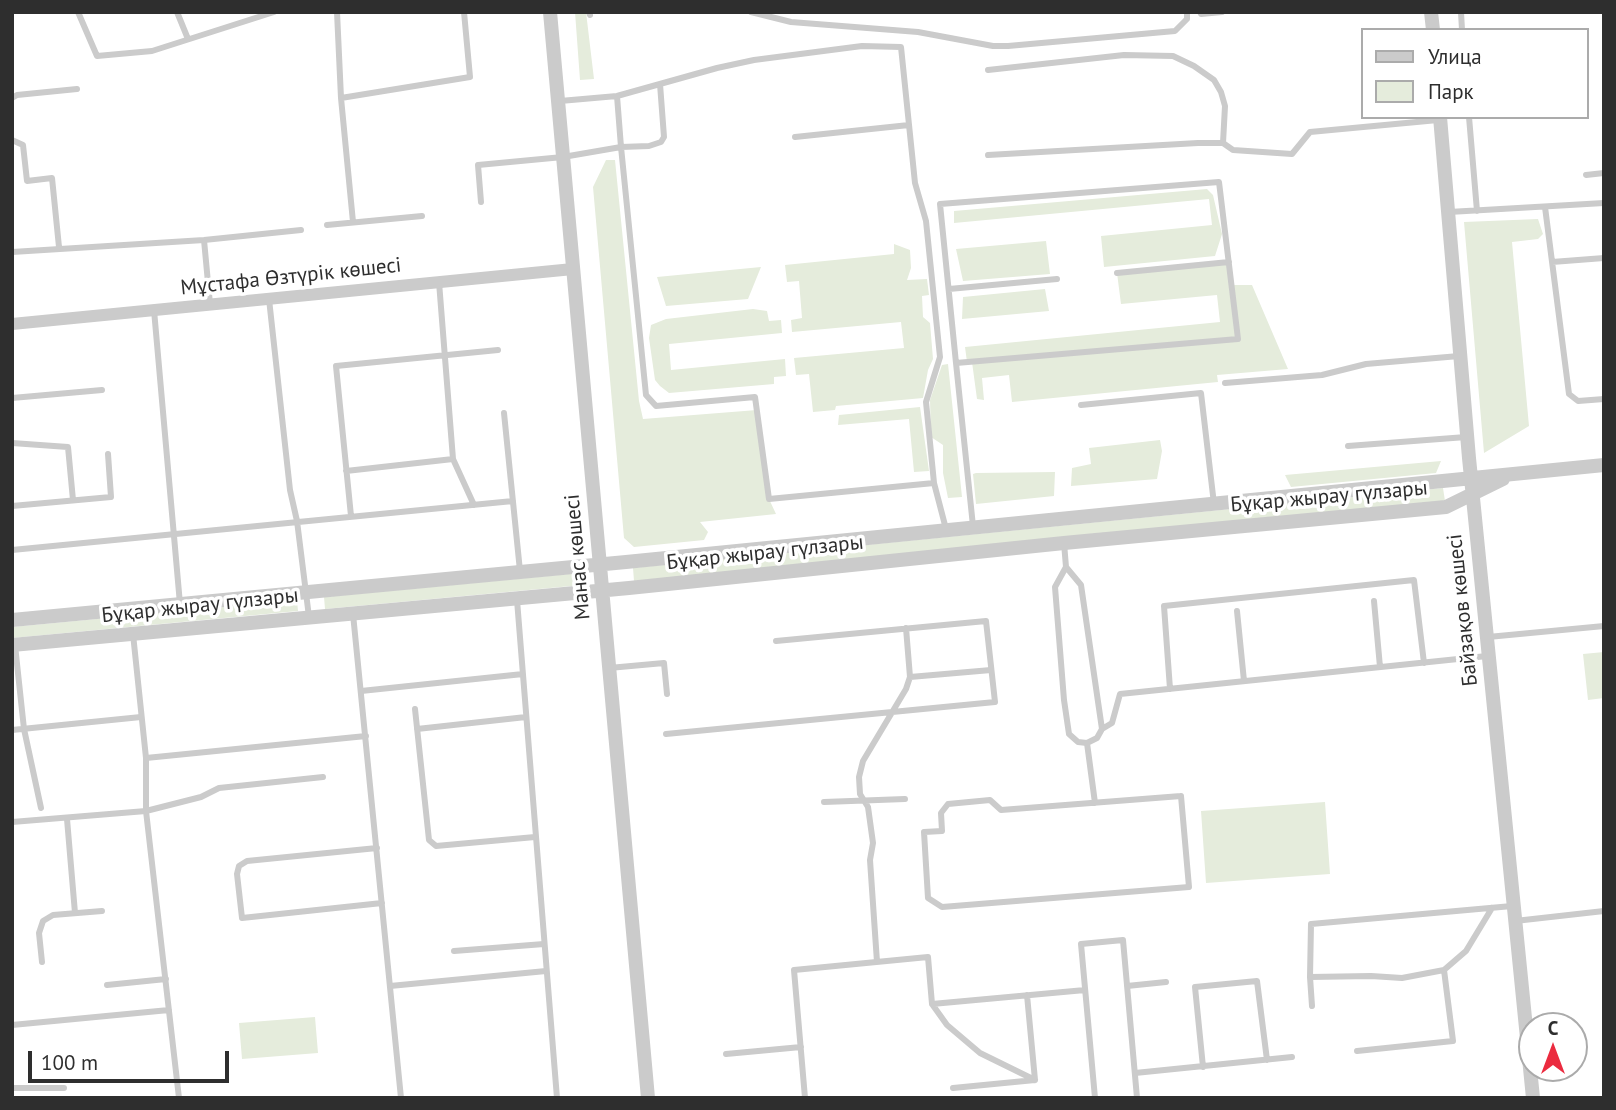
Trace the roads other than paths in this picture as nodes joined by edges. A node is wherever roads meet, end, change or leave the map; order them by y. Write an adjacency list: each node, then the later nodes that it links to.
1 (78, 12): 11 (lane)
2 (177, 12): 11 (lane)
3 (274, 12): 11 (lane)
4 (337, 12): 17 (lane)
5 (464, 12): 17 (lane)
6 (550, 12): 18 (street, Манас көшесі)
7 (751, 12): 8 (lane)
8 (1187, 12)
9 (1200, 12): 10 (lane)
10 (1222, 12)
11 (188, 39)
12 (988, 70): 25 (lane)
13 (660, 84): 15 (lane); 22 (lane); 26 (lane)
14 (77, 89): 16 (lane)
15 (617, 96): 18 (lane); 26 (lane)
16 (12, 98)
17 (341, 98): 37 (lane)
18 (558, 102): 28 (street, Манас көшесі)
19 (1431, 119): 25 (lane)
20 (1440, 119): 35 (street, Байзақов көшесі)
21 (1469, 119): 34 (lane)
22 (909, 125): 23 (lane); 74 (lane)
23 (794, 137)
24 (12, 140): 41 (lane)
25 (1223, 144): 27 (lane)
26 (621, 148): 28 (lane); 74 (lane)
27 (988, 155)
28 (563, 157): 31 (lane); 46 (street, Манас көшесі)
29 (1604, 173): 30 (lane)
30 (1586, 175)
31 (481, 202)
32 (1604, 203): 33 (lane)
33 (1545, 207): 34 (lane); 45 (lane)
34 (1477, 211): 35 (lane)
35 (1449, 212): 57 (street, Байзақов көшесі)
36 (422, 216): 37 (lane)
37 (353, 222): 38 (lane)
38 (327, 225)
39 (300, 230): 40 (lane)
40 (204, 240): 41 (lane); 52 (lane)
41 (58, 247): 42 (lane)
42 (12, 252)
43 (1604, 258): 45 (lane)
44 (1229, 262): 47 (lane); 50 (lane); 58 (lane)
45 (1552, 262): 62 (lane)
46 (573, 269): 49 (street, Мұстафа Өзтүрік көшесі); 88 (street, Манас көшесі)
47 (1117, 273)
48 (1057, 279): 50 (lane)
49 (439, 282): 51 (street, Мұстафа Өзтүрік көшесі); 56 (lane)
50 (949, 289): 58 (lane)
51 (269, 298): 52 (street, Мұстафа Өзтүрік көшесі); 82 (lane)
52 (210, 304): 53 (street, Мұстафа Өзтүрік көшесі)
53 (154, 310): 54 (street, Мұстафа Өзтүрік көшесі); 85 (lane)
54 (12, 324)
55 (498, 350): 56 (lane)
56 (445, 355): 69 (lane); 71 (lane)
57 (1461, 355): 59 (lane); 65 (street, Байзақов көшесі)
58 (956, 363): 83 (lane)
59 (1225, 383)
60 (102, 390): 61 (lane)
61 (12, 398)
62 (1604, 399)
63 (1081, 405): 78 (lane)
64 (504, 413): 77 (lane)
65 (1468, 437): 67 (lane); 73 (street, Байзақов көшесі)
66 (12, 443): 76 (lane)
67 (1348, 446)
68 (108, 454): 76 (lane)
69 (453, 459): 71 (lane); 79 (lane)
70 (1604, 465): 72 (street, Бұқар жырау гүлзары)
71 (346, 471): 81 (lane)
72 (1514, 474): 73 (street, Бұқар жырау гүлзары); 75 (street, Бұқар жырау гүлзары)
73 (1471, 479): 75 (street, Байзақов көшесі); 78 (street, Бұқар жырау гүлзары)
74 (934, 483): 84 (lane)
75 (1473, 494): 86 (street, Бұқар жырау гүлзары); 103 (street, Байзақов көшесі)
76 (73, 500): 80 (lane)
77 (513, 501): 79 (lane); 90 (lane)
78 (1214, 504): 83 (street, Бұқар жырау гүлзары)
79 (474, 505): 81 (lane)
80 (12, 506)
81 (351, 516): 82 (lane)
82 (297, 521): 85 (lane); 92 (lane)
83 (973, 528): 84 (street, Бұқар жырау гүлзары)
84 (946, 531): 88 (street, Бұқар жырау гүлзары)
85 (174, 534): 87 (lane); 95 (lane)
86 (1064, 543): 89 (lane); 91 (street, Бұқар жырау гүлзары)
87 (12, 550)
88 (600, 565): 90 (street, Бұқар жырау гүлзары); 91 (street, Манас көшесі)
89 (1066, 567): 123 (lane); 127 (lane)
90 (520, 572): 92 (street, Бұқар жырау гүлзары)
91 (602, 590): 93 (street, Бұқар жырау гүлзары); 109 (street, Манас көшесі)
92 (306, 592): 95 (street, Бұқар жырау гүлзары); 98 (lane)
93 (517, 598): 97 (street, Бұқар жырау гүлзары); 111 (lane)
94 (1374, 601): 108 (lane)
95 (180, 604): 99 (street, Бұқар жырау гүлзары)
96 (1237, 611): 113 (lane)
97 (353, 612): 98 (street, Бұқар жырау гүлзары); 115 (lane)
98 (309, 617): 102 (street, Бұқар жырау гүлзары)
99 (12, 620)
100 (1604, 626): 103 (lane)
101 (906, 628): 104 (lane); 110 (lane); 112 (lane)
102 (133, 634): 105 (street, Бұқар жырау гүлзары); 119 (lane)
103 (1486, 638): 106 (street, Байзақов көшесі)
104 (776, 641)
105 (14, 645): 121 (lane)
106 (1489, 656): 107 (lane); 145 (street, Байзақов көшесі)
107 (1424, 663): 108 (lane); 114 (lane)
108 (1380, 667): 113 (lane)
109 (610, 668): 116 (lane); 178 (street, Манас көшесі)
110 (992, 670): 112 (lane); 118 (lane)
111 (523, 674): 115 (lane); 120 (lane)
112 (910, 677): 118 (lane)
113 (1244, 681): 114 (lane)
114 (1171, 689): 123 (lane)
115 (361, 691): 126 (lane)
116 (667, 694)
117 (415, 709): 122 (lane)
118 (893, 713): 125 (lane); 131 (lane)
119 (141, 717): 121 (lane); 128 (lane)
120 (526, 717): 122 (lane); 138 (lane)
121 (24, 729): 124 (lane); 134 (lane)
122 (417, 729): 138 (lane)
123 (1102, 729): 127 (lane)
124 (12, 730)
125 (666, 734)
126 (366, 736): 128 (lane); 139 (lane)
127 (1087, 743): 133 (lane)
128 (145, 758): 135 (lane)
129 (323, 777): 135 (lane)
130 (905, 799): 131 (lane)
131 (864, 800): 132 (lane); 149 (lane)
132 (824, 802)
133 (1095, 803): 133 (lane)
134 (41, 808)
135 (146, 811): 136 (lane); 153 (lane)
136 (67, 819): 137 (lane); 144 (lane)
137 (12, 822)
138 (535, 837): 146 (lane)
139 (377, 848): 140 (lane); 140 (lane)
140 (382, 903): 157 (lane)
141 (1492, 908): 145 (lane); 150 (lane); 152 (lane)
142 (102, 911): 144 (lane)
143 (1604, 911): 145 (lane)
144 (75, 913): 148 (lane)
145 (1515, 914): 182 (street, Байзақов көшесі)
146 (544, 944): 147 (lane); 151 (lane)
147 (454, 951)
148 (41, 962)
149 (877, 962): 160 (lane); 164 (lane)
150 (1444, 970): 152 (lane); 165 (lane)
151 (546, 971): 157 (lane); 177 (lane)
152 (1310, 978): 161 (lane)
153 (166, 979): 155 (lane); 162 (lane)
154 (1166, 982): 156 (lane)
155 (107, 985)
156 (1127, 985): 158 (lane); 170 (lane)
157 (390, 986): 176 (lane)
158 (1085, 989): 159 (lane); 180 (lane)
159 (1027, 995): 160 (lane); 171 (lane)
160 (932, 1004): 171 (lane)
161 (1312, 1006)
162 (169, 1010): 163 (lane); 175 (lane)
163 (12, 1025)
164 (801, 1047): 166 (lane); 179 (lane)
165 (1357, 1051)
166 (726, 1054)
167 (1292, 1057): 168 (lane)
168 (1267, 1060): 169 (lane); 169 (lane)
169 (1203, 1066): 170 (lane)
170 (1135, 1073): 181 (lane)
171 (1035, 1080): 173 (lane)
172 (64, 1087): 174 (lane)
173 (953, 1087)
174 (12, 1088)
175 (179, 1098)
176 (401, 1098)
177 (557, 1098)
178 (648, 1098)
179 (805, 1098)
180 (1095, 1098)
181 (1137, 1098)
182 (1533, 1098)

